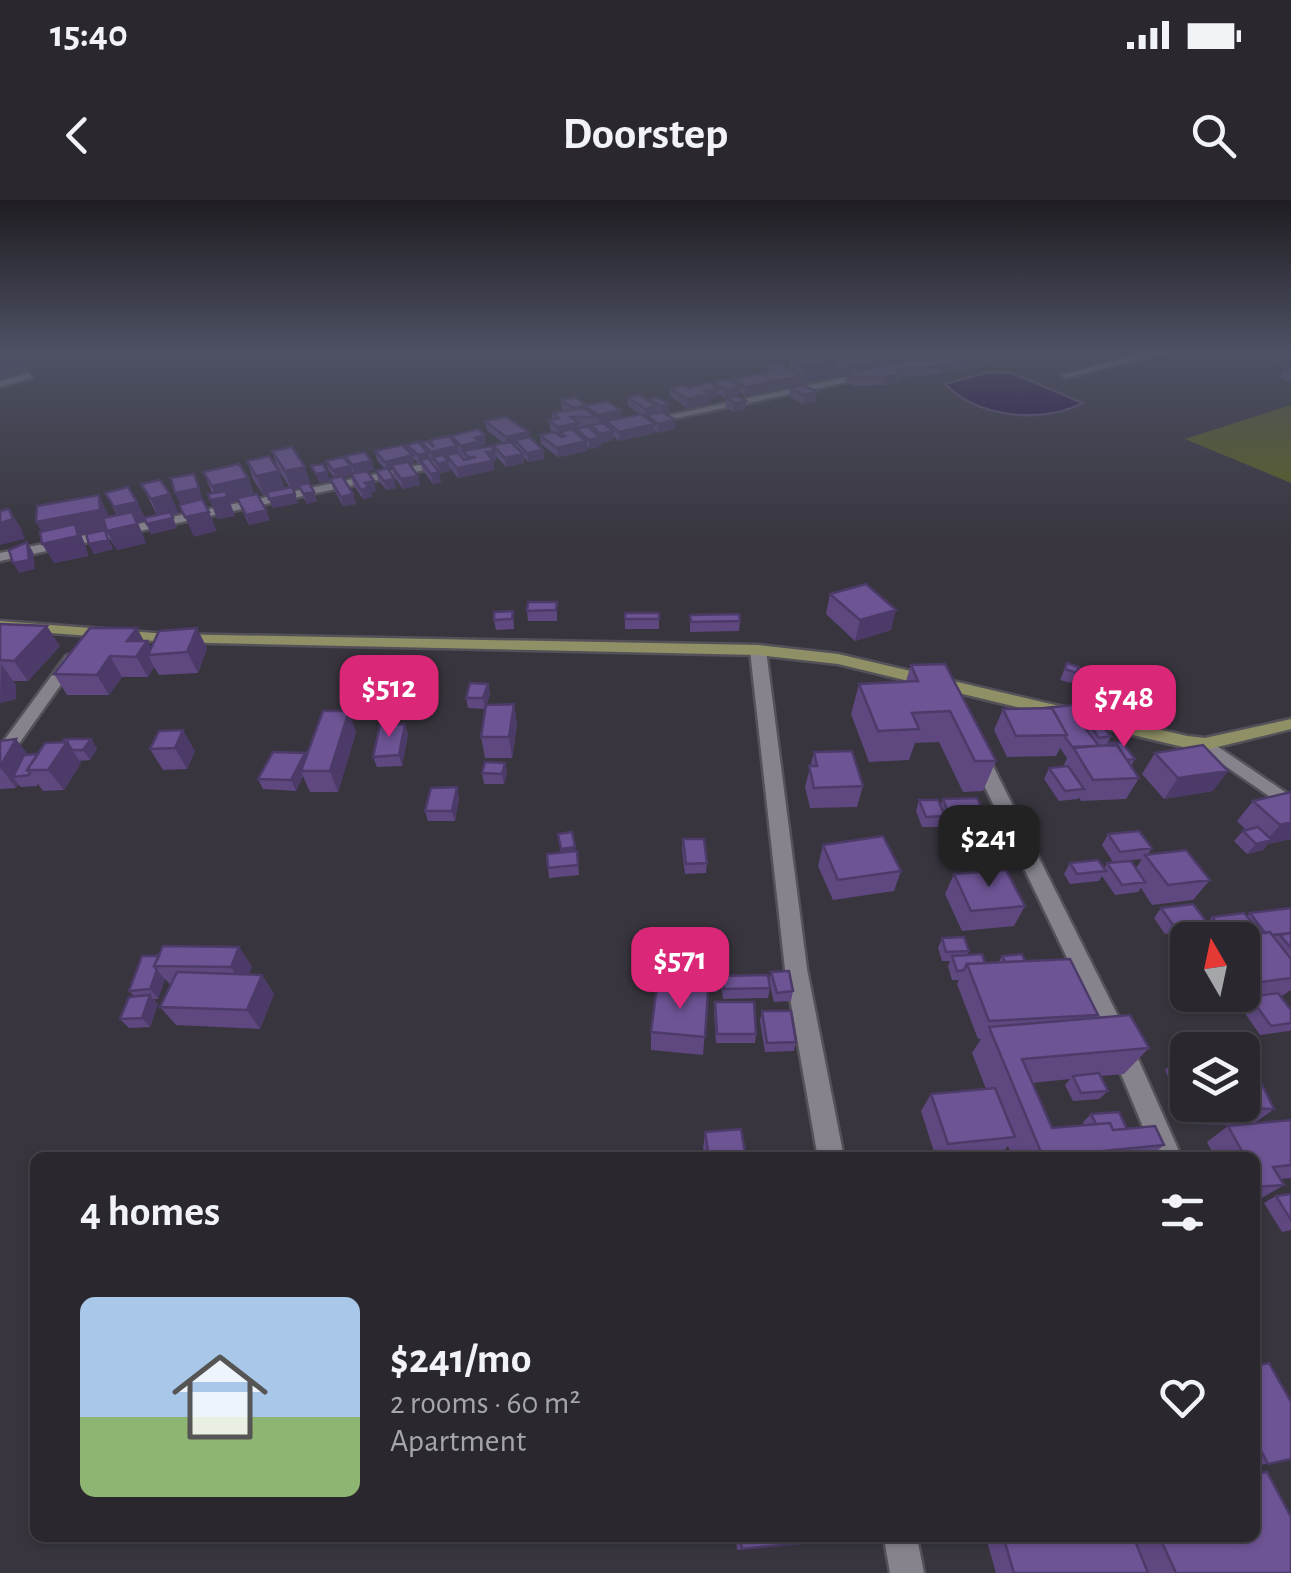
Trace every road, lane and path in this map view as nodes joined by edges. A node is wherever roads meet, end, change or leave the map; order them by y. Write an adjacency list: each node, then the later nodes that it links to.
1 (676, 415): 2 (street)
2 (638, 423)
3 (465, 459): 4 (street)
4 (0, 558)
5 (0, 625): 6 (street)
6 (90, 633): 7 (street); 11 (street)
7 (758, 650): 8 (street); 13 (street)
8 (943, 682): 10 (street); 14 (street)
9 (1291, 724): 10 (street)
10 (1205, 744): 12 (street)
11 (0, 758)
12 (1291, 806)
13 (830, 1152)
14 (1166, 1152)
15 (901, 1542): 16 (street)
16 (907, 1573)

